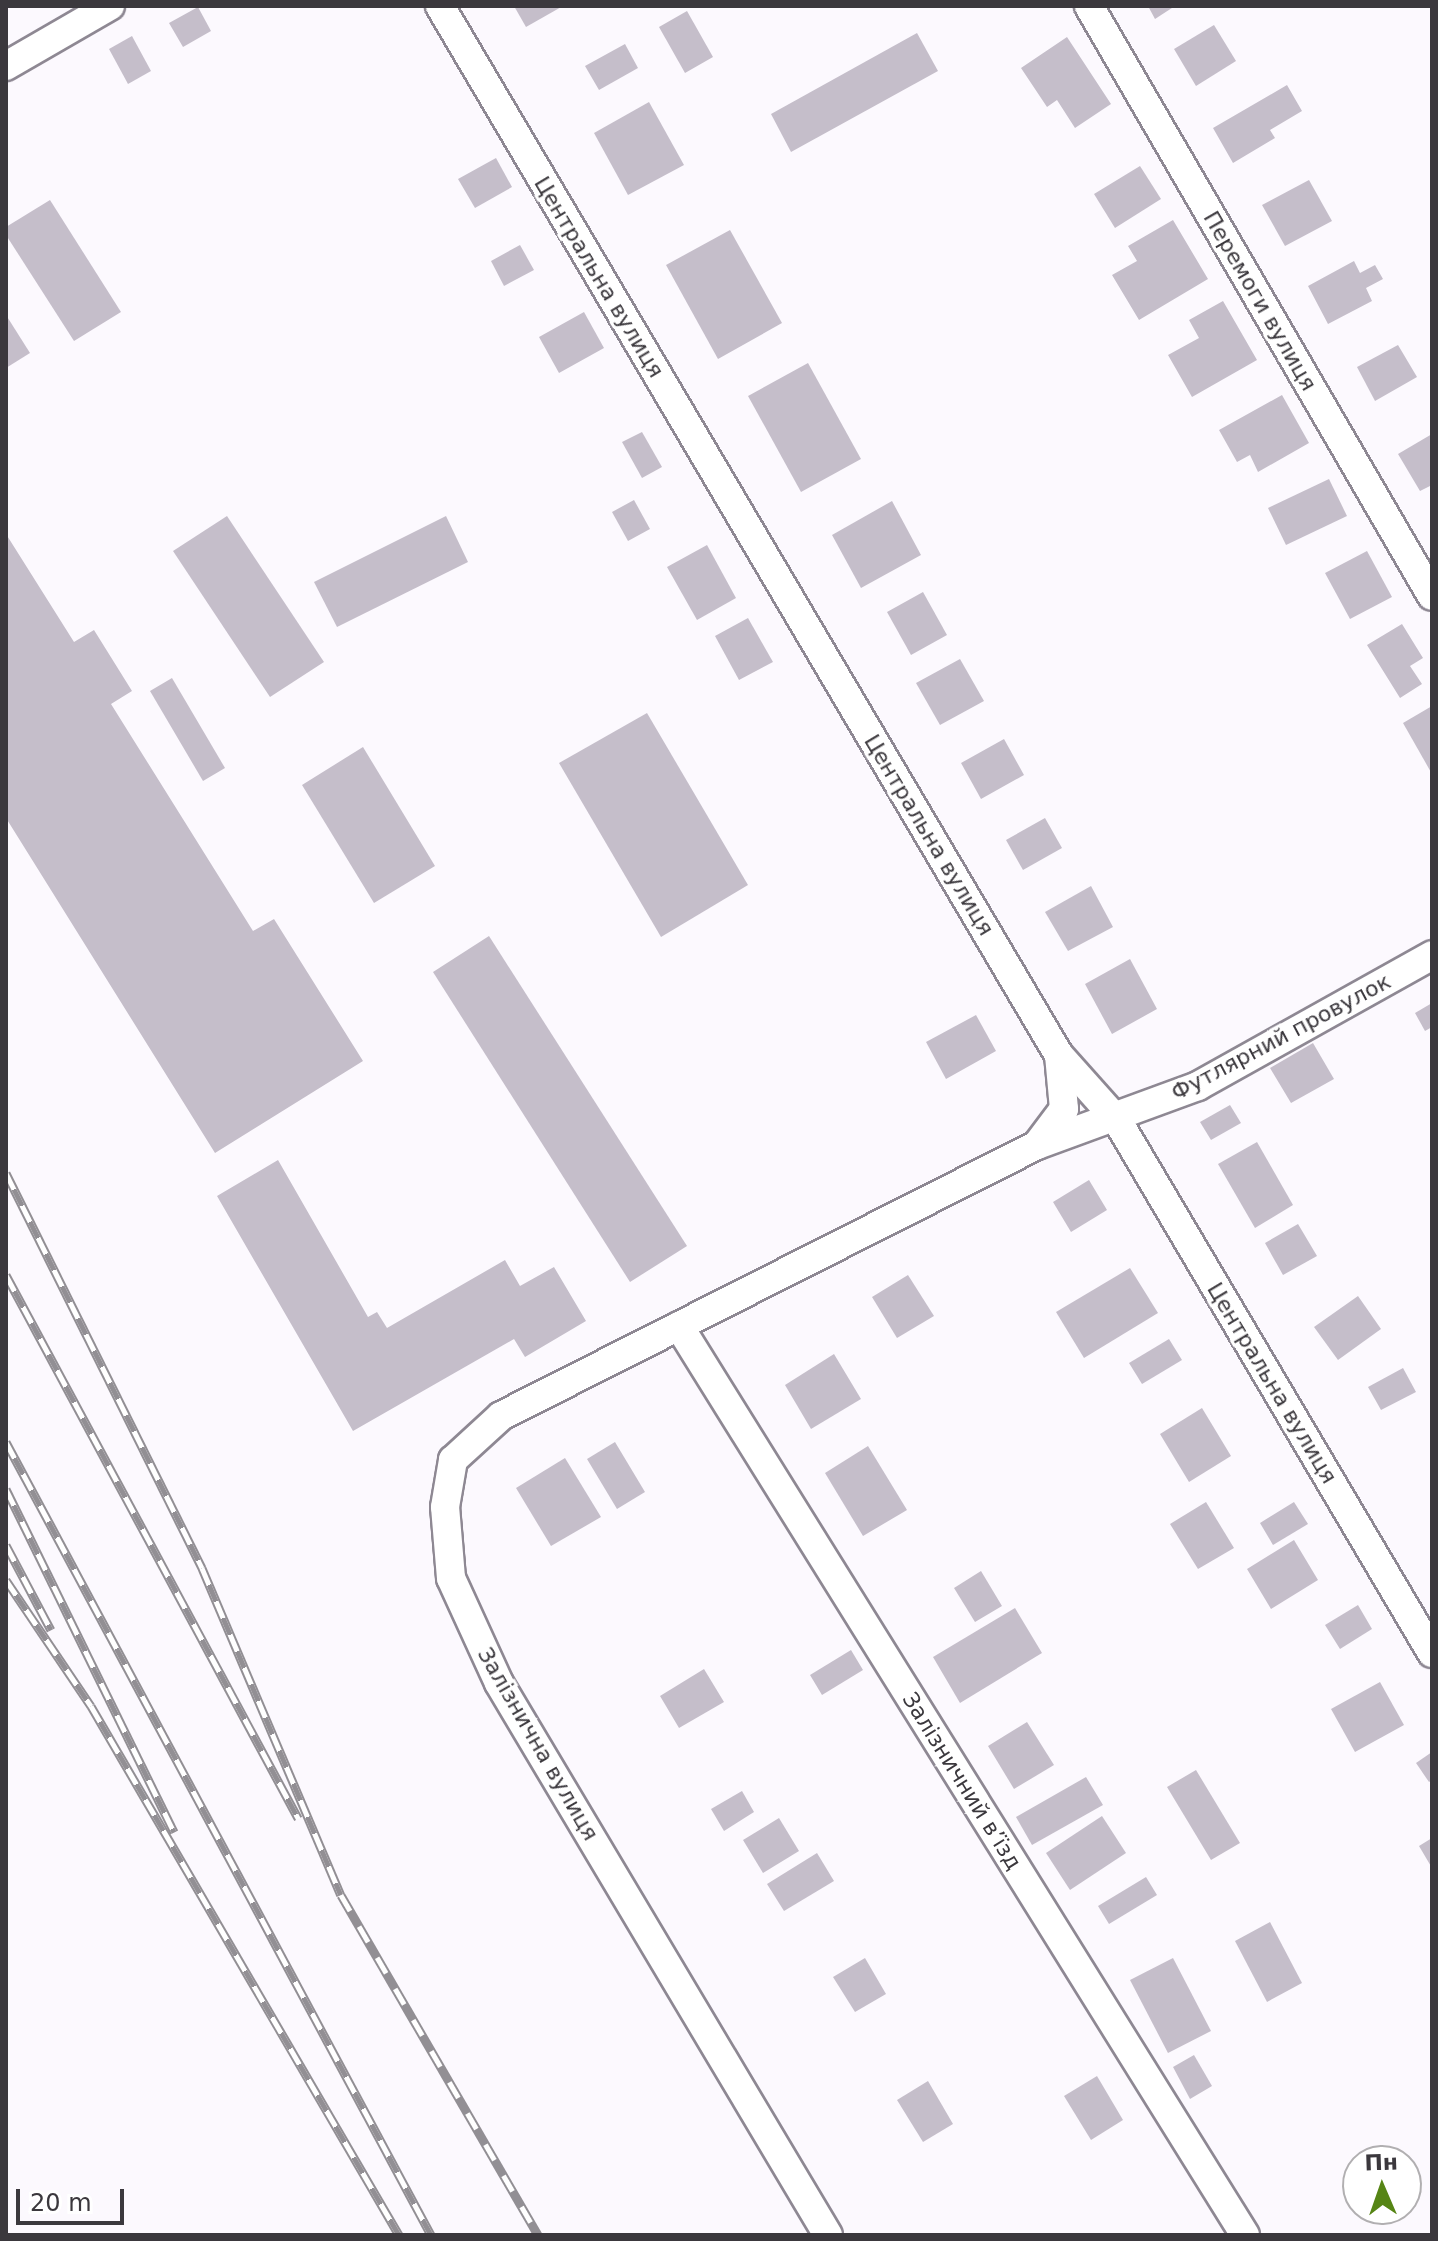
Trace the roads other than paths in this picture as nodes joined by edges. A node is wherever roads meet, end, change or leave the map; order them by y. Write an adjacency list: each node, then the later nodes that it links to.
1 (110, 6): 4 (street)
2 (440, 6): 7 (street, Центральна вулиця)
3 (1089, 6): 5 (street, Перемоги вулиця)
4 (6, 66)
5 (1432, 596)
6 (1432, 955): 8 (street, Футлярний провулок)
7 (1059, 1055): 8 (street, Центральна вулиця); 9 (street)
8 (1117, 1120): 9 (street, Футлярний провулок); 11 (street, Центральна вулиця)
9 (1037, 1145): 10 (street, Залізнична вулиця)
10 (679, 1326): 12 (street, Залізнична вулиця); 13 (street, Залізничний в’їзд)
11 (1432, 1653)
12 (828, 2235)
13 (1245, 2235)

